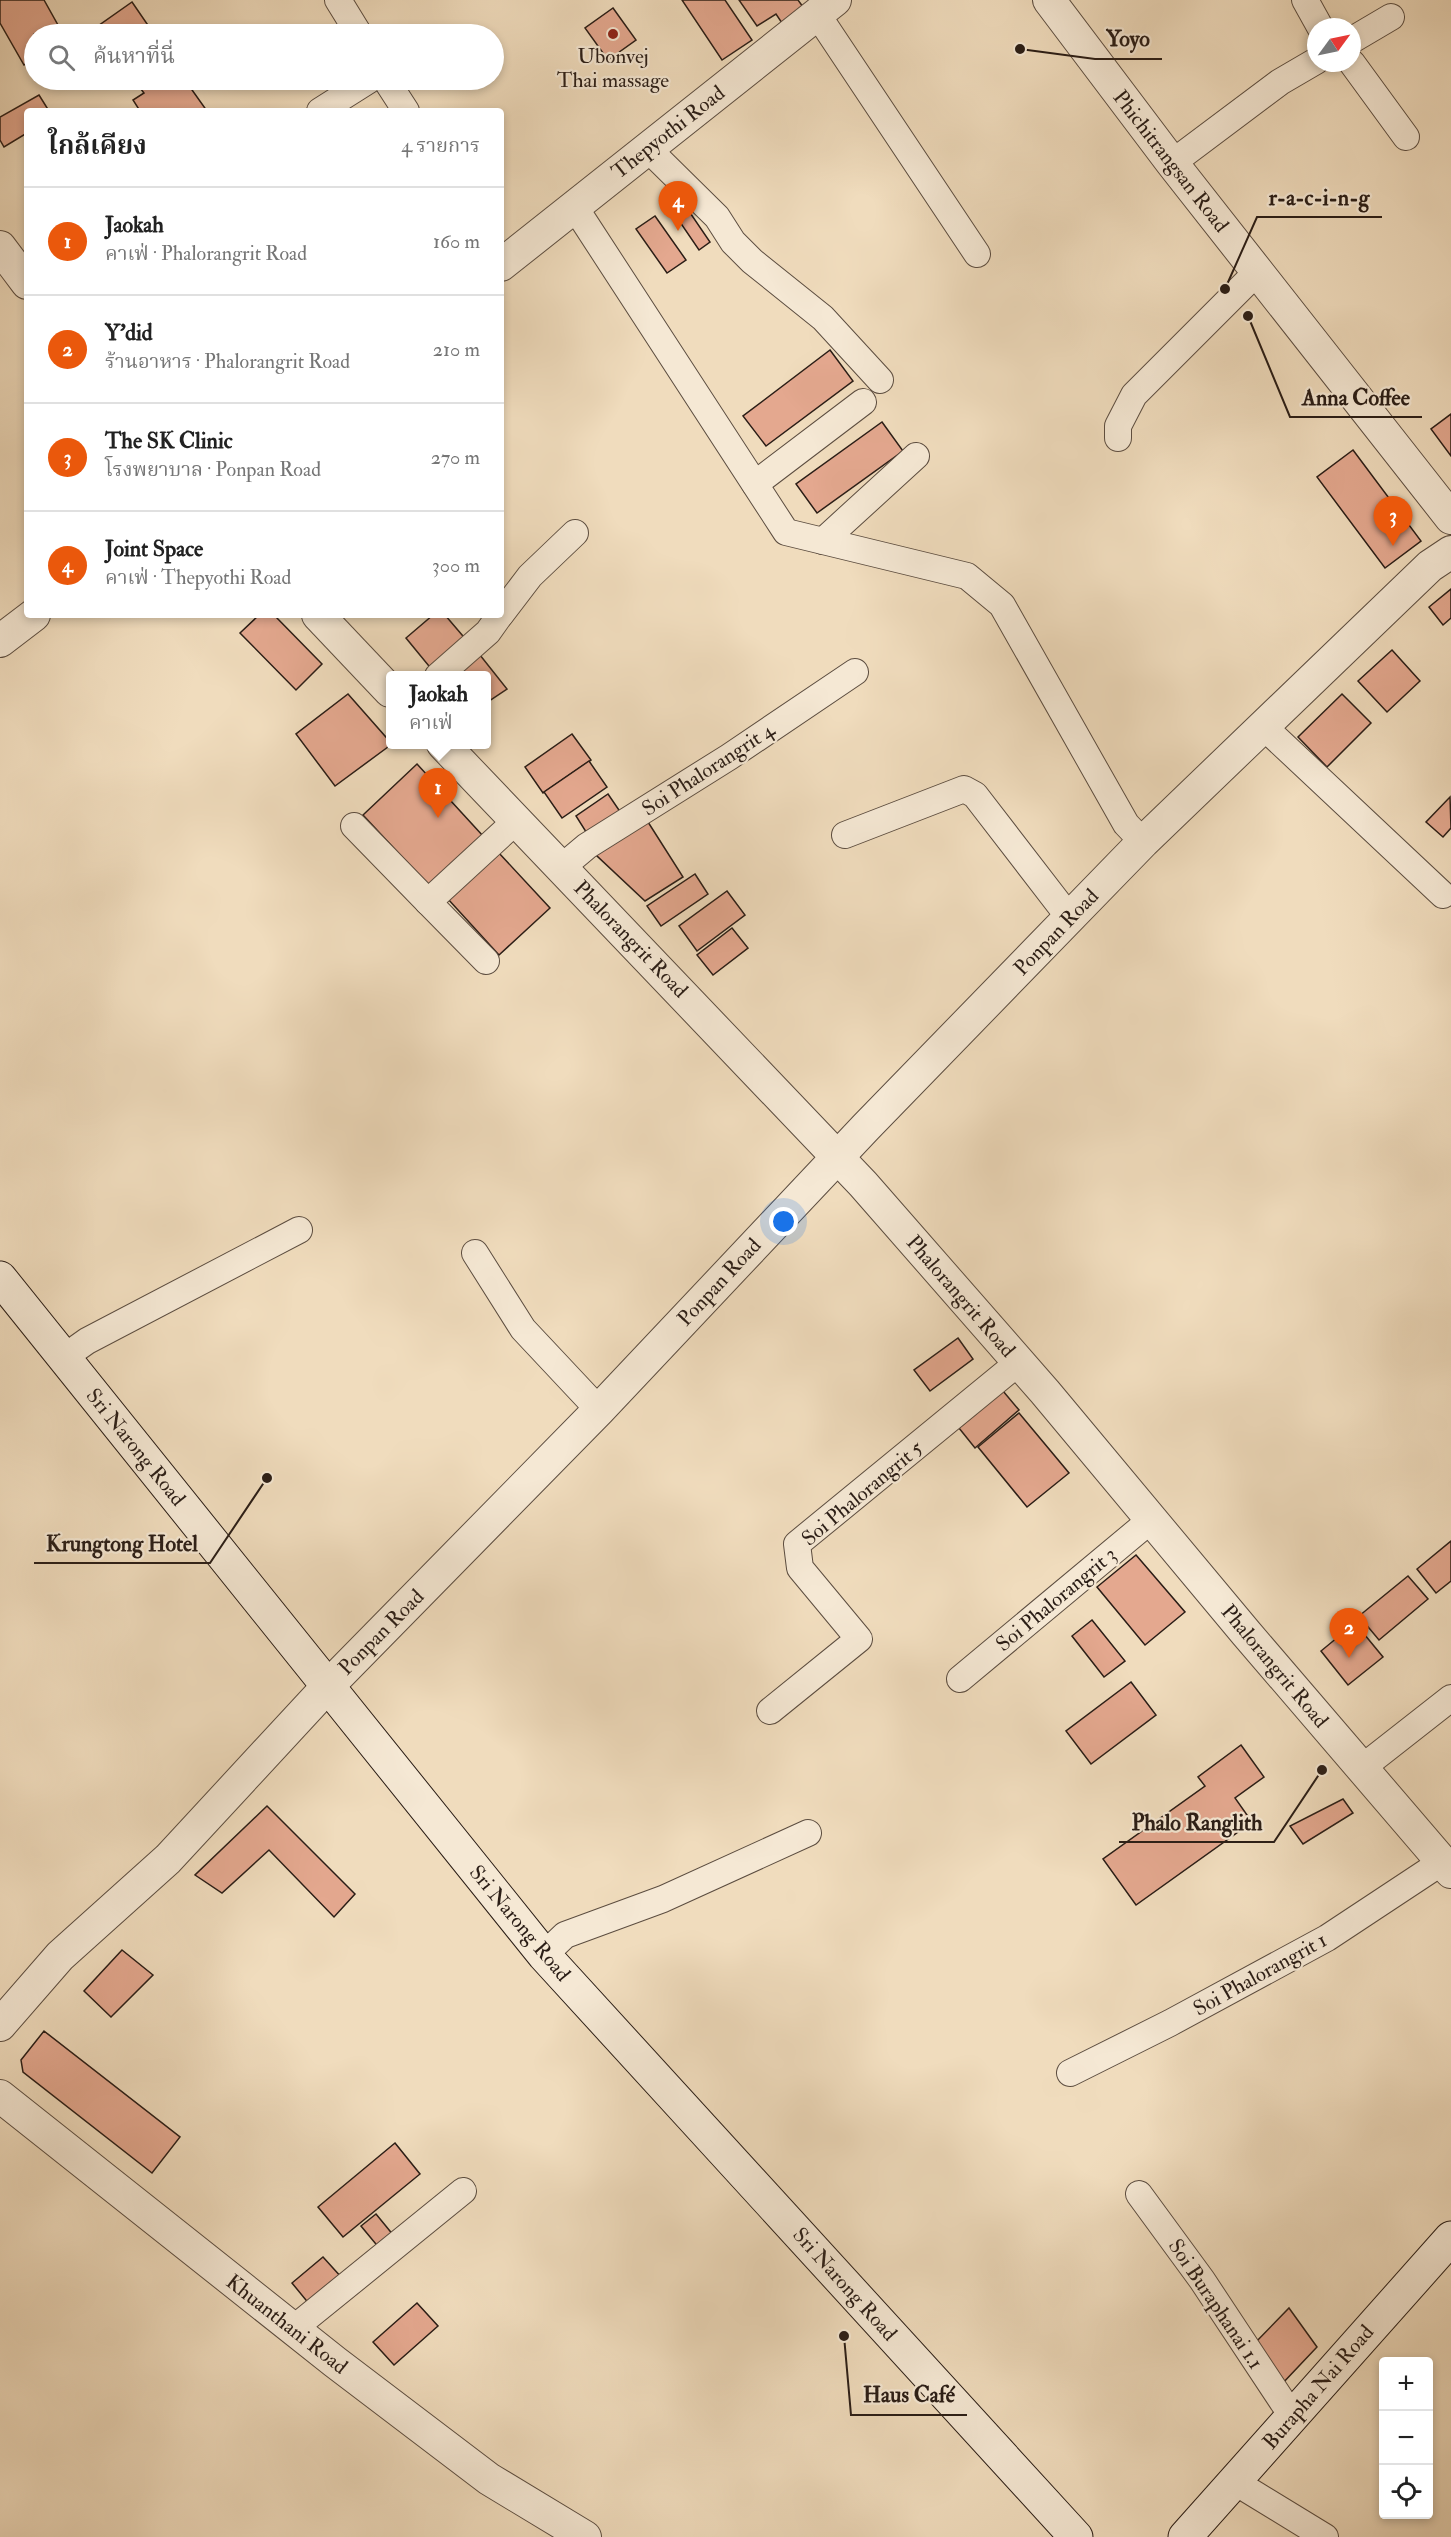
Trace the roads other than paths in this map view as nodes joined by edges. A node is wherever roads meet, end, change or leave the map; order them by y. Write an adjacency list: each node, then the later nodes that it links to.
1 (338, 0): 7 (street)
2 (1049, 0): 17 (street, Phichitrangsan Road)
3 (1305, 0): 6 (street)
4 (826, 7): 16 (street, Thepyothi Road); 20 (street)
5 (1391, 17): 8 (street)
6 (1315, 18)
7 (353, 24)
8 (1361, 35)
9 (1307, 66): 17 (street)
10 (1359, 72): 15 (street)
11 (353, 90): 13 (street)
12 (393, 90): 14 (street)
13 (325, 108)
14 (404, 108)
15 (1406, 137)
16 (647, 148): 18 (street, Thepyothi Road); 24 (street)
17 (1172, 163): 22 (street, Phichitrangsan Road)
18 (574, 206): 21 (street, Thepyothi Road); 28 (street)
19 (0, 247): 23 (street)
20 (977, 254)
21 (504, 263)
22 (1257, 272): 26 (street); 29 (street, Phichitrangsan Road)
23 (24, 279)
24 (879, 380)
25 (863, 402): 28 (street)
26 (1118, 438)
27 (916, 456): 31 (street)
28 (755, 484): 31 (street)
29 (1451, 518)
30 (574, 533): 33 (street)
31 (823, 541): 46 (street)
32 (1451, 552): 41 (street, Ponpan Road)
33 (504, 611)
34 (30, 618): 37 (street)
35 (321, 618): 40 (street)
36 (499, 618): 38 (street)
37 (0, 640)
38 (443, 671)
39 (855, 672): 47 (street, Soi Phalorangrit 4)
40 (386, 686)
41 (1263, 726): 46 (street, Ponpan Road); 48 (street)
42 (448, 749): 43 (street, Phalorangrit Road)
43 (517, 820): 47 (street, Phalorangrit Road); 49 (street)
44 (354, 826): 49 (street)
45 (845, 835): 50 (street)
46 (1143, 842): 50 (street, Ponpan Road)
47 (562, 867): 52 (street, Phalorangrit Road)
48 (1443, 895)
49 (428, 902): 51 (street)
50 (1069, 917): 52 (street, Ponpan Road)
51 (486, 961)
52 (838, 1157): 57 (street, Phalorangrit Road); 58 (street, Ponpan Road)
53 (299, 1230): 56 (street)
54 (475, 1253): 58 (street)
55 (0, 1278): 56 (main road, Sri Narong Road)
56 (63, 1358): 61 (main road, Sri Narong Road)
57 (1019, 1362): 59 (street, Phalorangrit Road); 63 (street, Soi Phalorangrit 5)
58 (599, 1410): 61 (street, Ponpan Road)
59 (1152, 1519): 60 (street, Soi Phalorangrit 3); 64 (street, Phalorangrit Road)
60 (960, 1679)
61 (328, 1685): 67 (main road, Sri Narong Road); 68 (street, Ponpan Road)
62 (1451, 1698): 64 (street)
63 (770, 1711)
64 (1363, 1767): 66 (street, Phalorangrit Road)
65 (808, 1833): 67 (street)
66 (1446, 1867): 69 (street, Soi Phalorangrit 1)
67 (544, 1955): 78 (main road, Sri Narong Road)
68 (0, 2025)
69 (1070, 2073)
70 (0, 2096): 74 (street, Khuanthani Road)
71 (463, 2191): 74 (street)
72 (1139, 2194): 75 (street, Soi Buraphanai 1.1)
73 (1451, 2238): 75 (main road, Burapha Nai Road)
74 (293, 2329): 77 (street, Khuanthani Road)
75 (1292, 2416): 76 (main road, Burapha Nai Road)
76 (1235, 2482): 79 (main road, Burapha Nai Road); 80 (street)
77 (585, 2537)
78 (1076, 2537)
79 (1185, 2537)
80 (1325, 2537)

